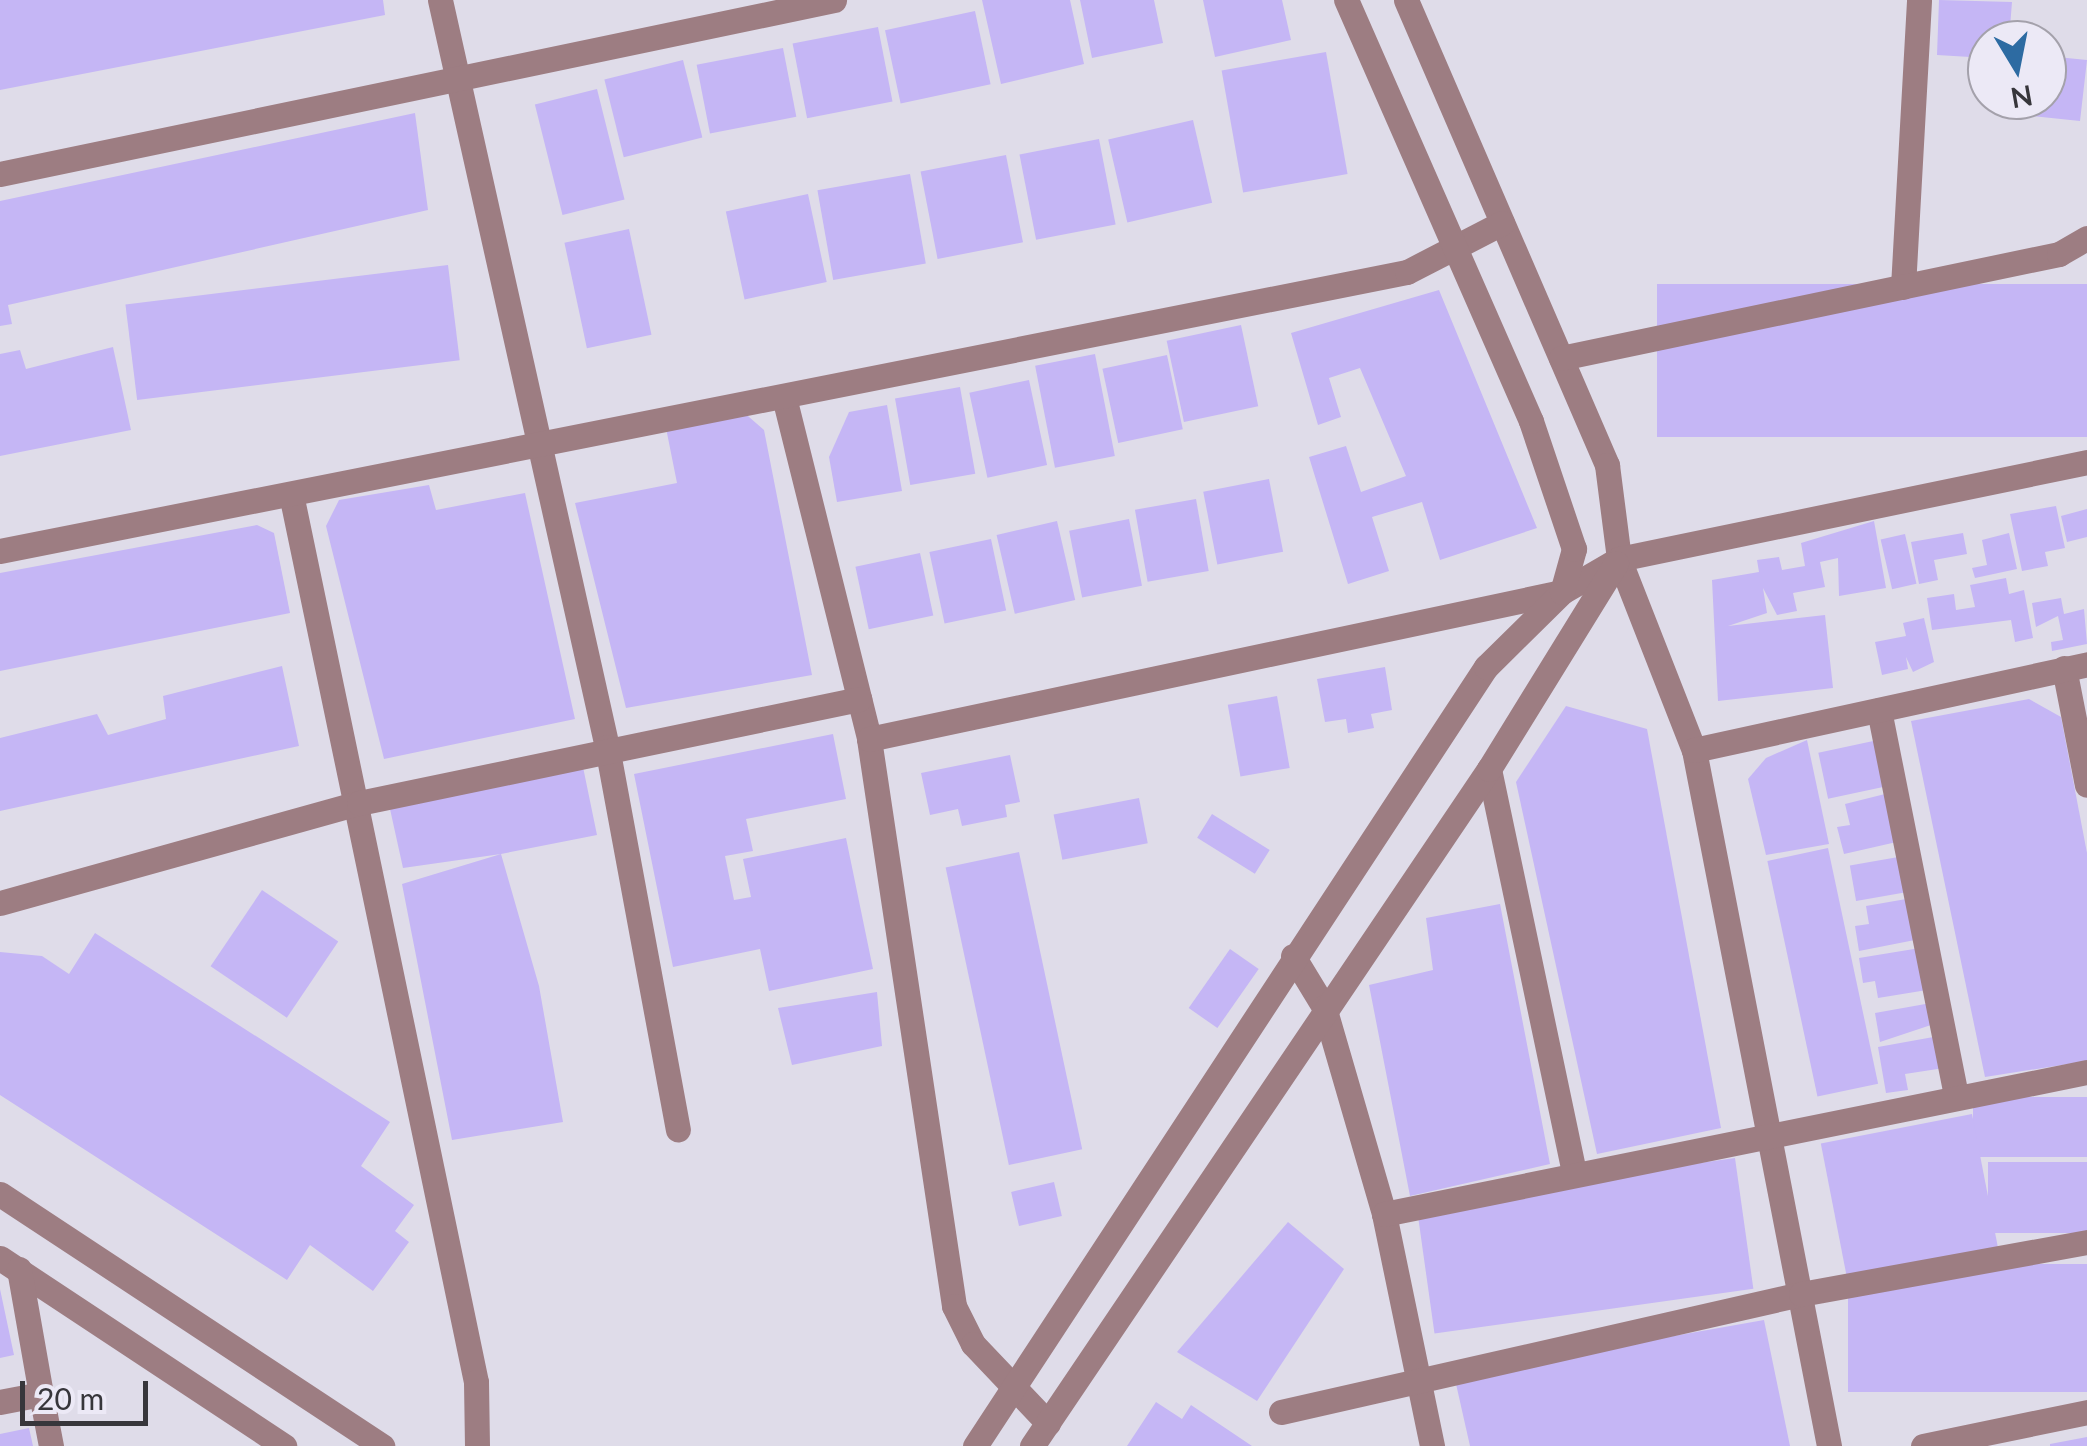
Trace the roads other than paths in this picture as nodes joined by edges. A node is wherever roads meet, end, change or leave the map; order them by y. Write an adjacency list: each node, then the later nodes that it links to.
1 (440, 0): 6 (street)
2 (834, 0): 6 (street)
3 (1346, 0): 10 (street)
4 (1406, 0): 8 (street)
5 (1920, 0): 11 (street)
6 (454, 80): 7 (street); 14 (street)
7 (0, 174)
8 (1502, 224): 10 (street); 12 (street)
9 (2087, 238): 11 (street)
10 (1453, 246): 13 (street); 19 (street)
11 (1903, 287): 12 (street)
12 (1561, 358): 18 (street)
13 (784, 397): 14 (street); 21 (street)
14 (536, 446): 16 (street); 24 (street)
15 (2087, 462): 18 (street)
16 (292, 494): 17 (street); 28 (street)
17 (0, 551)
18 (1618, 559): 19 (street); 25 (street); 26 (street)
19 (1562, 592): 23 (street); 30 (street)
20 (2076, 666): 22 (street); 27 (street)
21 (859, 700): 23 (street); 24 (street)
22 (1879, 710): 25 (street); 33 (street)
23 (869, 740): 43 (street)
24 (607, 747): 28 (street); 34 (street)
25 (1694, 750): 35 (street)
26 (1490, 769): 31 (street); 36 (street)
27 (2087, 784)
28 (359, 803): 29 (street); 52 (street)
29 (0, 903)
30 (1293, 956): 31 (street); 43 (street)
31 (1324, 1007): 38 (street); 48 (street)
32 (2087, 1072): 33 (street)
33 (1956, 1097): 35 (street)
34 (678, 1128)
35 (1768, 1133): 36 (street); 41 (street)
36 (1574, 1174): 38 (street)
37 (0, 1194): 51 (street)
38 (1384, 1214): 42 (street)
39 (2087, 1242): 41 (street)
40 (9, 1264): 44 (street); 50 (street)
41 (1800, 1294): 42 (street); 56 (street)
42 (1418, 1376): 46 (street); 55 (street)
43 (1011, 1392): 48 (street); 53 (street)
44 (40, 1394): 45 (street); 49 (street)
45 (0, 1402)
46 (1281, 1412)
47 (2087, 1412): 57 (street)
48 (1048, 1422): 54 (street)
49 (51, 1446)
50 (284, 1446)
51 (382, 1446)
52 (477, 1446)
53 (975, 1446)
54 (1032, 1446)
55 (1432, 1446)
56 (1829, 1446)
57 (1923, 1446)

